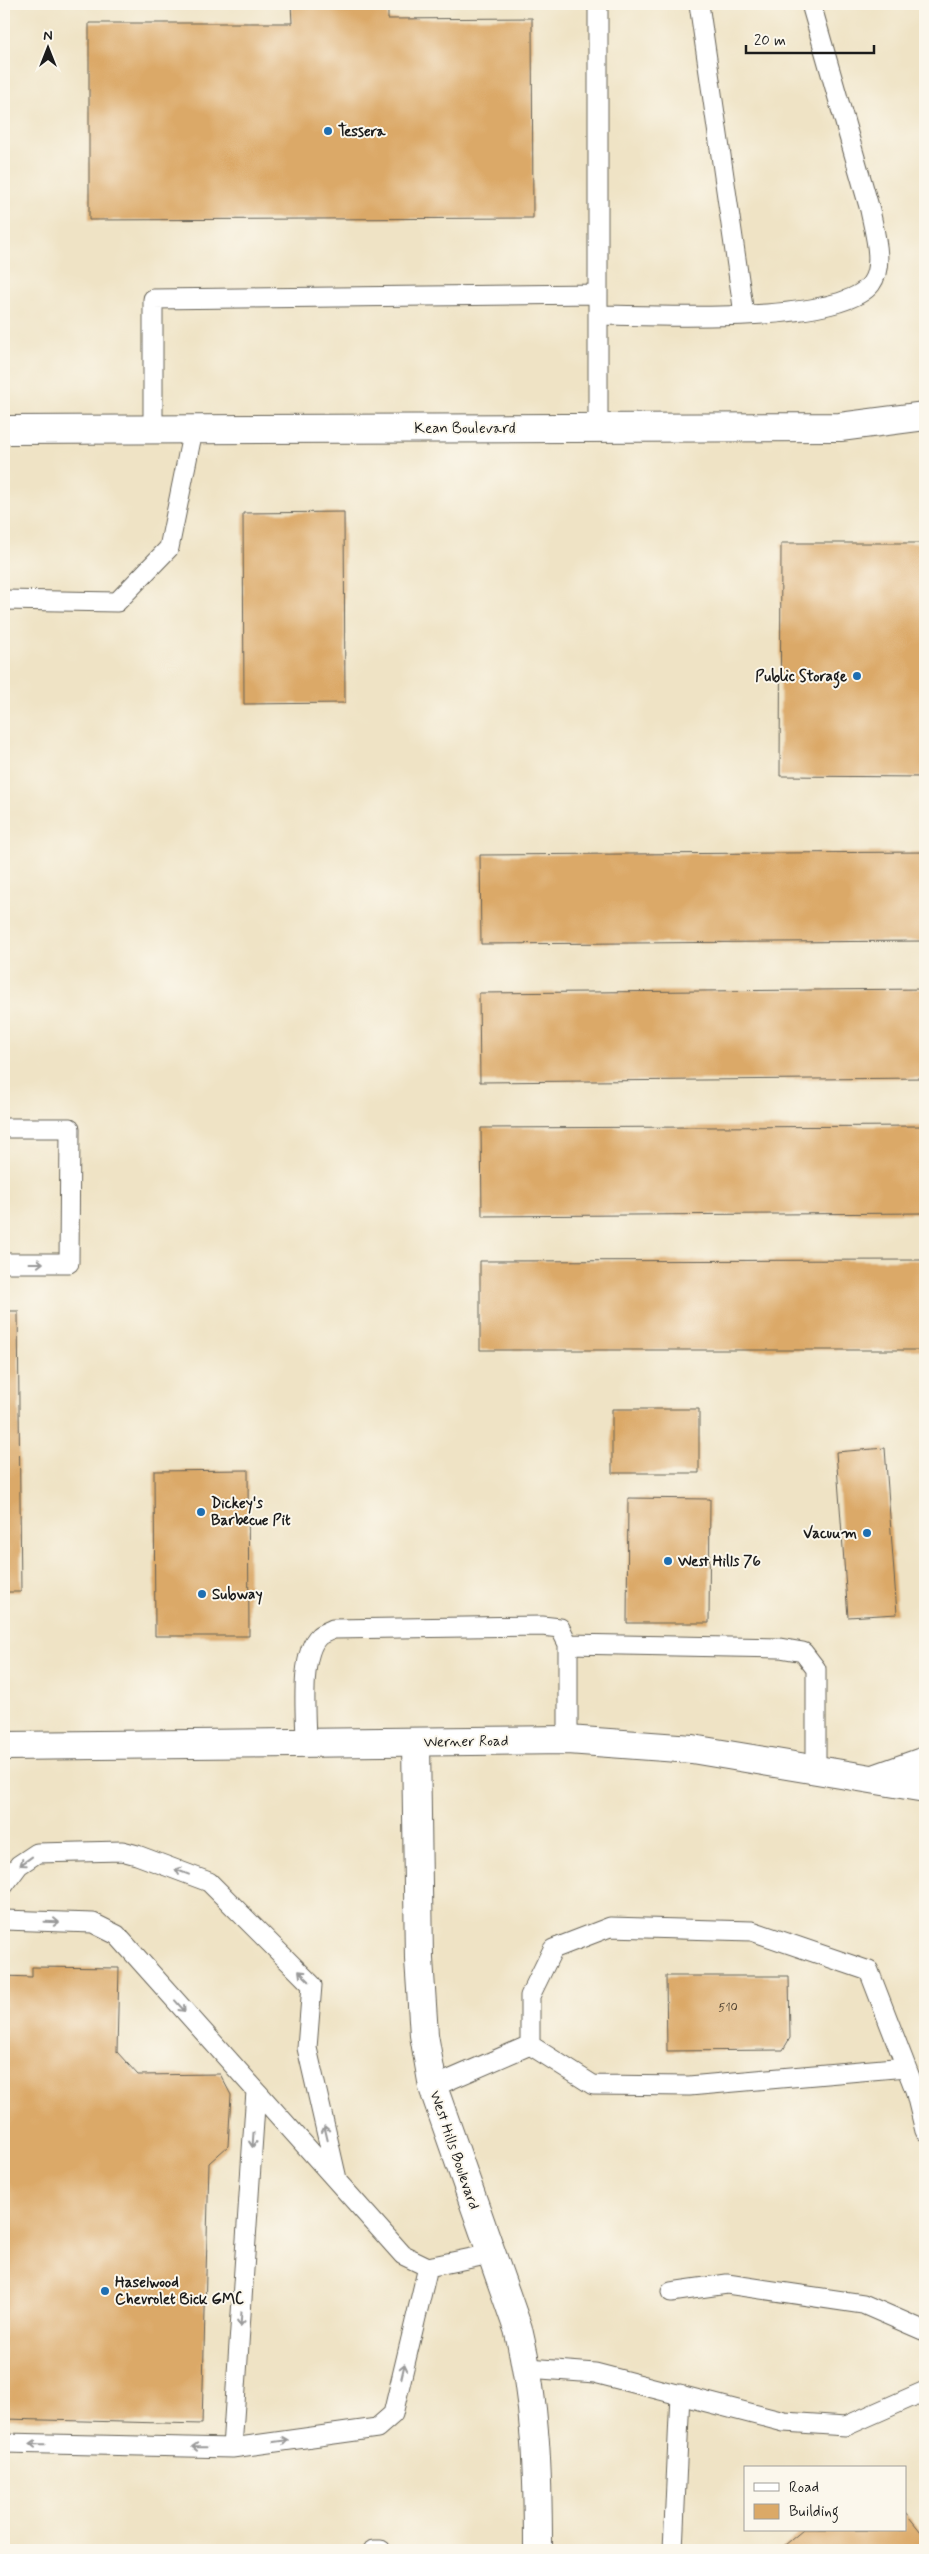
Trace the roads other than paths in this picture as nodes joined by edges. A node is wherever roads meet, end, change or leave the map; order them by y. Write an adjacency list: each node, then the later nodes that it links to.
1 (598, 4): 4 (lane)
2 (699, 4): 5 (lane)
3 (811, 4): 5 (lane)
4 (598, 294): 6 (lane); 10 (lane)
5 (744, 314): 6 (lane)
6 (598, 315): 8 (lane)
7 (925, 416): 8 (street, Kean Boulevard)
8 (598, 428): 11 (street, Kean Boulevard)
9 (4, 430): 10 (street, Kean Boulevard)
10 (153, 430): 11 (street, Kean Boulevard)
11 (193, 430): 12 (lane)
12 (4, 600)
13 (4, 1128): 14 (lane, one-way to 13)
14 (4, 1263)
15 (568, 1644): 16 (lane); 18 (lane); 21 (lane)
16 (568, 1740): 17 (street, Werner Road); 21 (street, Werner Road)
17 (416, 1742): 18 (street, Werner Road); 28 (street, West Hills Boulevard)
18 (306, 1743): 19 (street, Werner Road)
19 (4, 1746)
20 (925, 1762): 22 (street)
21 (816, 1769): 22 (street, Werner Road)
22 (873, 1779): 23 (street, Werner Road)
23 (925, 1788)
24 (4, 1885): 31 (lane, one-way to 24)
25 (4, 1920): 29 (lane, one-way to 29)
26 (530, 2045): 27 (lane); 27 (lane); 28 (lane)
27 (906, 2067): 30 (lane)
28 (433, 2087): 32 (street, West Hills Boulevard)
29 (256, 2091): 31 (lane); 40 (lane, one-way to 40)
30 (925, 2131)
31 (337, 2180): 33 (lane)
32 (491, 2254): 33 (lane); 36 (street, West Hills Boulevard)
33 (428, 2267): 40 (lane, one-way to 33)
34 (671, 2292): 35 (lane)
35 (925, 2331)
36 (528, 2368): 38 (lane); 43 (street, West Hills Boulevard)
37 (925, 2391): 38 (lane)
38 (680, 2394): 44 (lane)
39 (4, 2443): 40 (lane, one-way to 39)
40 (232, 2448)
41 (373, 2550): 42 (lane)
42 (381, 2550)
43 (538, 2550)
44 (673, 2550)

